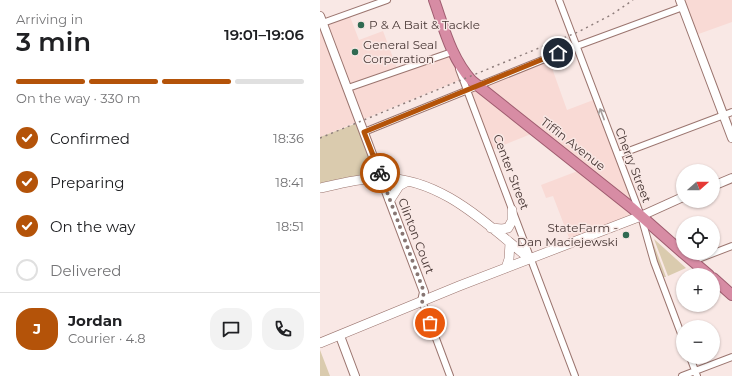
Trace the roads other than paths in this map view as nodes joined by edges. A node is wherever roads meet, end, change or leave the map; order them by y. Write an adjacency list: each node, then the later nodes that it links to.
1 (387, 0): 5 (street)
2 (434, 0): 7 (highway, Center Street)
3 (560, 0): 6 (street, Cherry Street)
4 (681, 3): 6 (street); 12 (street)
5 (321, 21): 9 (street, Clinton Court)
6 (577, 46): 8 (street); 15 (street, Cherry Street, one-way to 6)
7 (452, 52): 8 (highway, Tiffin Avenue); 9 (street); 10 (street, Center Street)
8 (478, 86): 10 (street); 24 (highway, Tiffin Avenue)
9 (348, 88): 13 (street, Clinton Court)
10 (466, 90): 13 (street); 23 (street, Center Street)
11 (732, 112): 12 (street)
12 (723, 115): 14 (street); 15 (street)
13 (364, 132): 16 (street, Clinton Court)
14 (732, 138)
15 (618, 155): 24 (street, Cherry Street)
16 (382, 178): 18 (main road); 20 (main road); 21 (street, Clinton Court)
17 (732, 178): 19 (street)
18 (408, 181): 21 (main road); 25 (main road)
19 (720, 183)
20 (320, 188)
21 (390, 200): 35 (street, Clinton Court)
22 (676, 200): 24 (street)
23 (512, 210): 25 (main road); 29 (street, Center Street)
24 (641, 216): 28 (highway, Tiffin Avenue); 29 (main road); 36 (street, Cherry Street)
25 (491, 228): 26 (main road)
26 (510, 243): 29 (main road); 31 (main road)
27 (732, 246): 30 (street)
28 (676, 247)
29 (530, 259): 31 (main road); 44 (street, Center Street)
30 (693, 261): 32 (highway, Tiffin Avenue)
31 (506, 268): 35 (main road)
32 (701, 268)
33 (720, 284): 34 (highway)
34 (732, 295)
35 (422, 301): 37 (main road); 43 (street, Clinton Court)
36 (676, 320)
37 (340, 336): 38 (main road); 42 (street)
38 (320, 343)
39 (732, 357): 41 (street)
40 (692, 364): 41 (street)
41 (696, 374): 45 (street)
42 (355, 376)
43 (450, 376)
44 (575, 376)
45 (682, 376)

